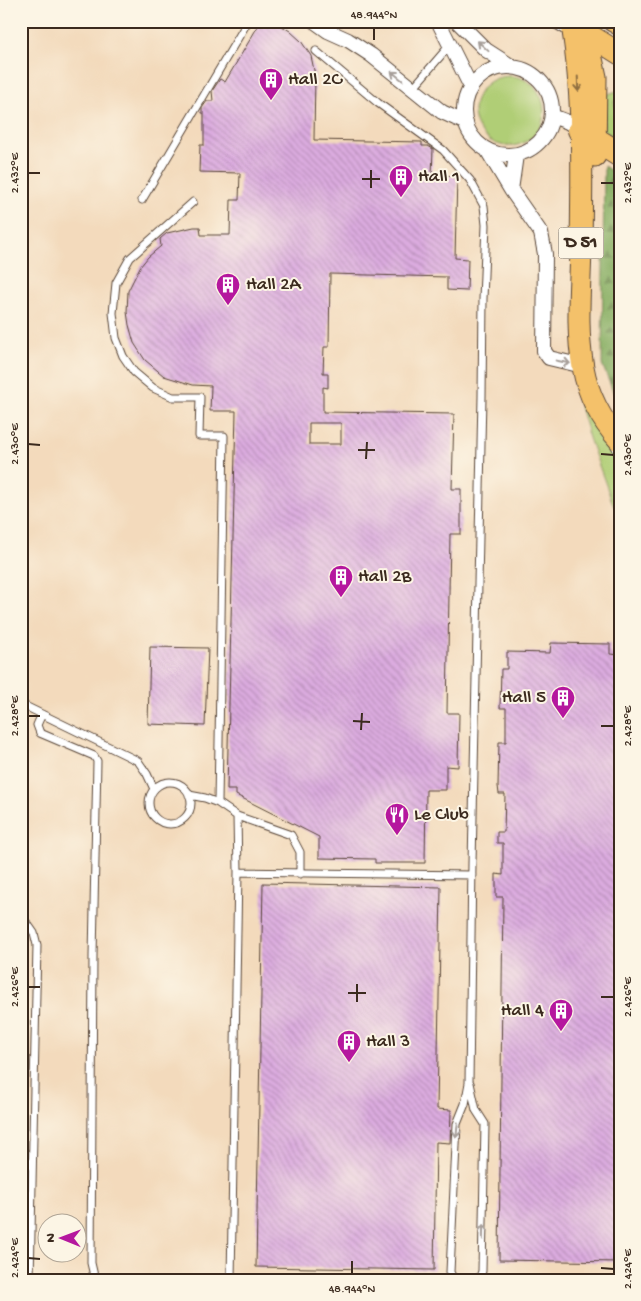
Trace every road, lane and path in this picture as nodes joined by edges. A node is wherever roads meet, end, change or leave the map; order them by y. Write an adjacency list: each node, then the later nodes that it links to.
1 (248, 21): 21 (lane)
2 (314, 21): 13 (street, one-way to 2)
3 (438, 21): 9 (street)
4 (458, 21): 11 (street, one-way to 4)
5 (549, 21): 8 (lane)
6 (613, 21): 7 (main road)
7 (620, 25)
8 (595, 43): 16 (main road, D 51); 16 (main road, D 51, one-way to 16)
9 (450, 45): 12 (street); 13 (lane)
10 (316, 51): 34 (lane)
11 (511, 66): 12 (street); 14 (street)
12 (471, 87): 15 (street)
13 (412, 88): 15 (street)
14 (552, 116): 16 (street); 18 (street)
15 (466, 123): 17 (street)
16 (588, 135): 19 (highway); 23 (main road, D 51); 24 (main road, D 51)
17 (487, 150): 18 (street); 20 (street)
18 (516, 155): 20 (street)
19 (620, 155)
20 (511, 190): 23 (street, one-way to 23)
21 (142, 200)
22 (192, 202): 30 (lane)
23 (583, 366): 24 (main road, D 51)
24 (616, 432): 25 (lane)
25 (620, 458)
26 (21, 704): 27 (lane)
27 (42, 714): 28 (lane); 38 (lane)
28 (154, 789): 29 (lane); 29 (lane)
29 (189, 795): 30 (lane)
30 (218, 803): 31 (lane)
31 (237, 816): 32 (lane); 33 (lane)
32 (238, 872): 33 (lane); 39 (lane)
33 (300, 874): 34 (lane)
34 (472, 875): 36 (lane)
35 (27, 923): 37 (lane)
36 (469, 1083): 40 (lane, one-way to 40); 41 (lane, one-way to 36)
37 (30, 1280)
38 (95, 1280)
39 (231, 1280)
40 (454, 1280)
41 (479, 1280)

